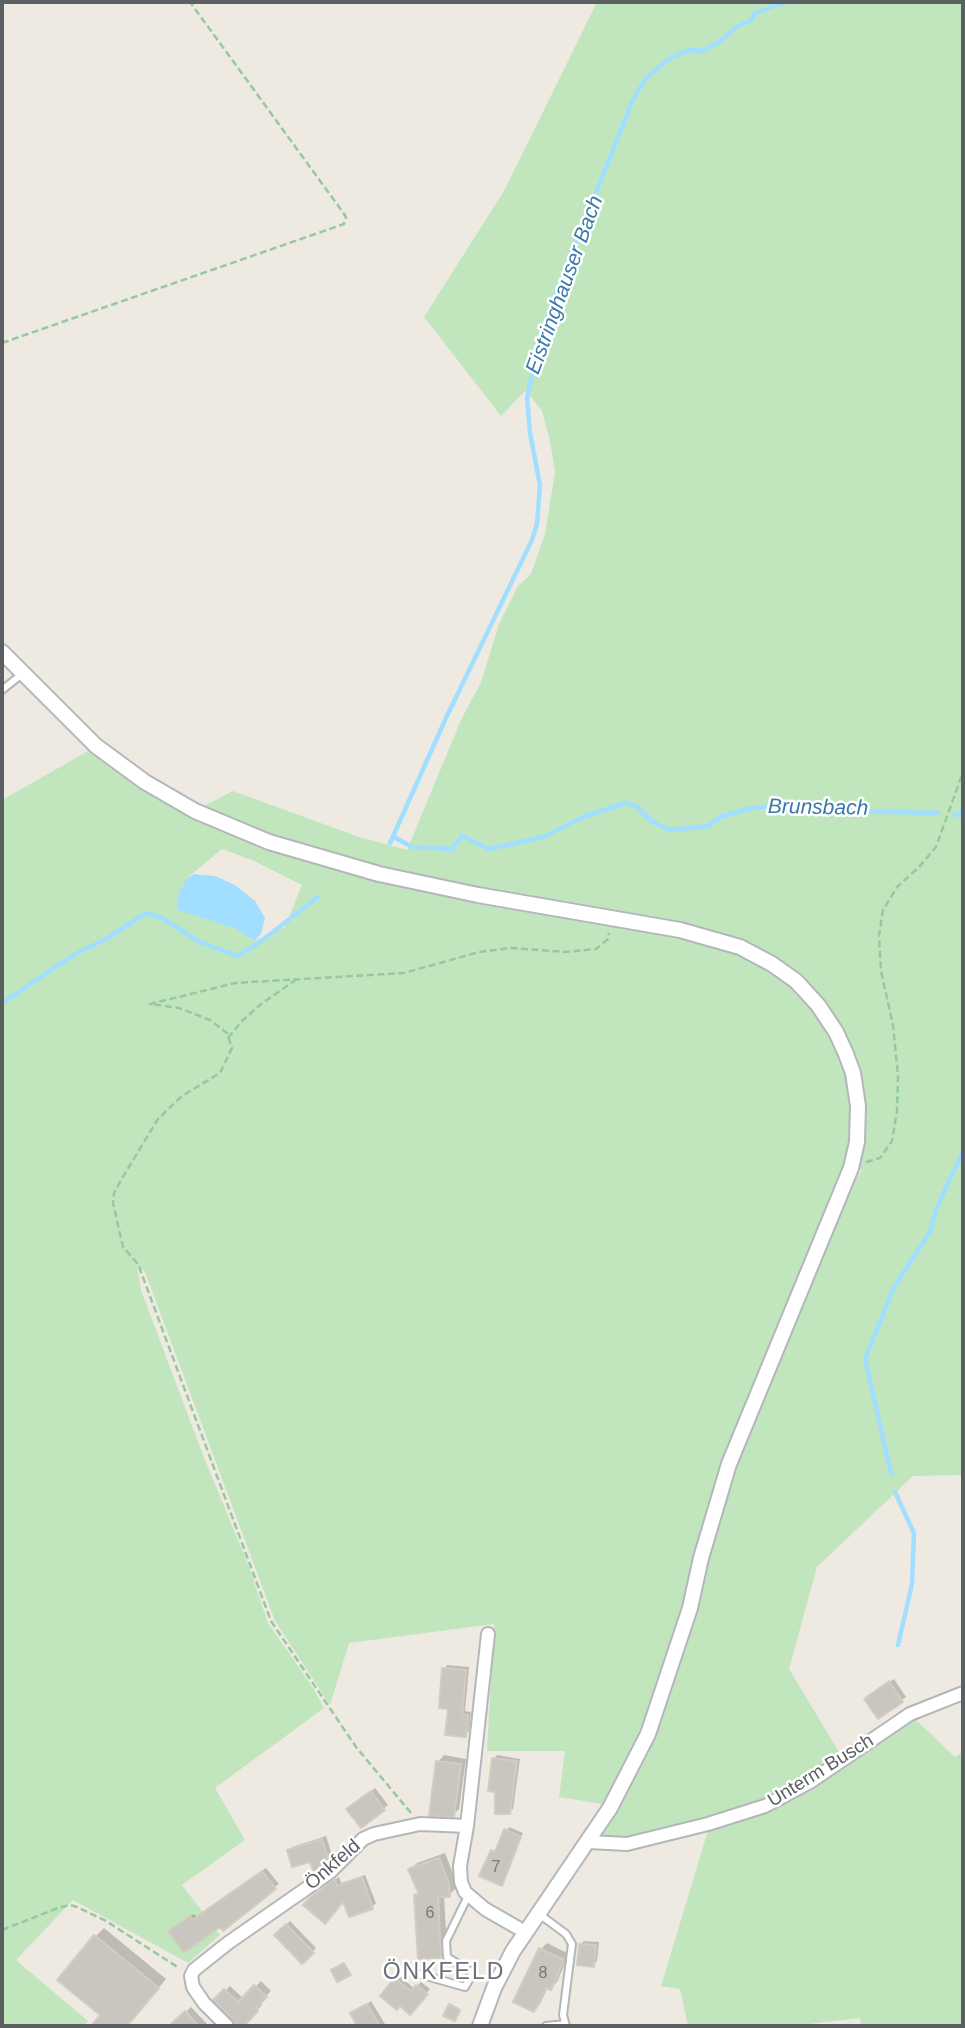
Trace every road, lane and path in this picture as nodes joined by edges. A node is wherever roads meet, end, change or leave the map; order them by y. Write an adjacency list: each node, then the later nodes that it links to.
1 (190, 2): 2 (path)
2 (2, 343)
3 (2, 652): 4 (street)
4 (22, 674): 5 (lane); 7 (street)
5 (2, 690)
6 (963, 772): 10 (path)
7 (611, 919): 8 (path); 10 (street)
8 (298, 979): 9 (path); 9 (path)
9 (229, 1038): 13 (path)
10 (853, 1160): 15 (street)
11 (488, 1634): 14 (street)
12 (963, 1693): 15 (street, Unterm Busch)
13 (420, 1824): 14 (street, Önkfeld); 21 (street, Önkfeld)
14 (467, 1826): 16 (street)
15 (589, 1842): 17 (street)
16 (468, 1896): 19 (street); 20 (lane)
17 (537, 1913): 19 (street); 22 (lane)
18 (2, 1930): 21 (path)
19 (525, 1932): 24 (street)
20 (419, 1974)
21 (191, 1976): 23 (street)
22 (565, 2025): 25 (lane)
23 (227, 2026)
24 (480, 2026)
25 (546, 2026)

